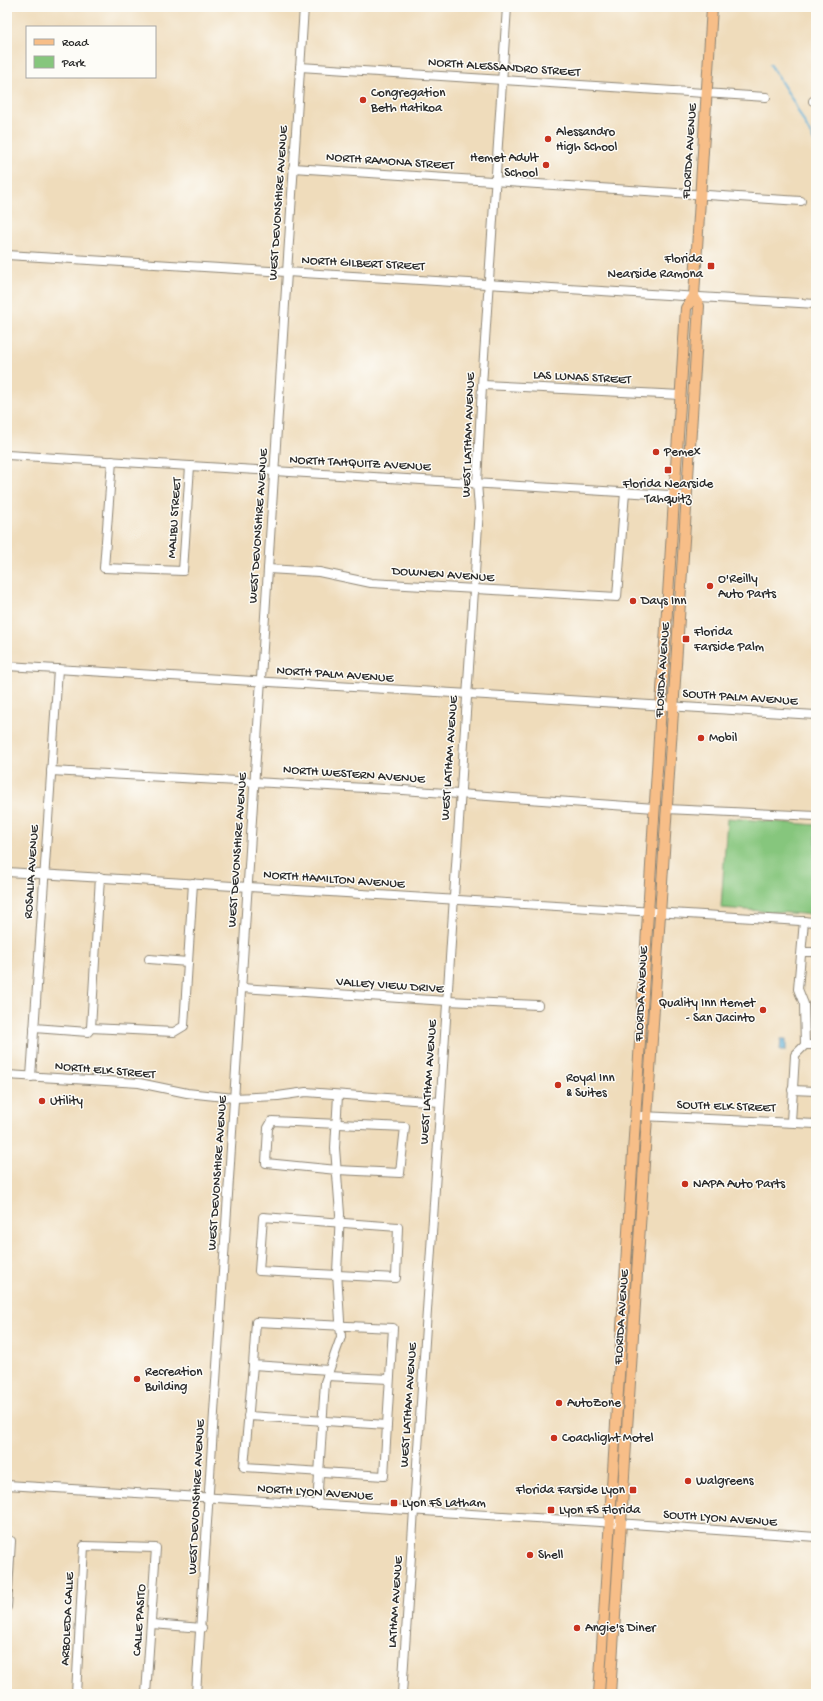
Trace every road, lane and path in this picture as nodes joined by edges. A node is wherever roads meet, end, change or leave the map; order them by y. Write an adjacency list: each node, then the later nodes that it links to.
1 (304, 7): 4 (street, WEST DEVONSHIRE AVENUE)
2 (507, 7): 5 (street, WEST LATHAM AVENUE)
3 (712, 7): 6 (main road, FLORIDA AVENUE)
4 (300, 67): 5 (street, NORTH ALESSANDRO STREET); 8 (street, WEST DEVONSHIRE AVENUE)
5 (502, 80): 6 (street, NORTH ALESSANDRO STREET); 9 (street, WEST LATHAM AVENUE)
6 (707, 93): 7 (street, NORTH ALESSANDRO STREET); 10 (main road, FLORIDA AVENUE)
7 (766, 97)
8 (294, 168): 9 (street, NORTH RAMONA STREET); 13 (street, WEST DEVONSHIRE AVENUE)
9 (495, 181): 10 (street, NORTH RAMONA STREET); 14 (street, WEST LATHAM AVENUE)
10 (700, 194): 11 (street, NORTH RAMONA STREET); 15 (main road, FLORIDA AVENUE)
11 (801, 201)
12 (7, 255): 13 (street, NORTH GILBERT STREET)
13 (287, 272): 14 (street, NORTH GILBERT STREET); 23 (street, WEST DEVONSHIRE AVENUE)
14 (488, 284): 15 (street, NORTH GILBERT STREET); 17 (street, WEST LATHAM AVENUE)
15 (694, 296): 16 (street, NORTH GILBERT STREET); 18 (main road, FLORIDA AVENUE); 19 (main road, FLORIDA AVENUE)
16 (816, 304)
17 (482, 385): 18 (street, LAS LUNAS STREET); 24 (street, WEST LATHAM AVENUE)
18 (681, 395): 19 (main road); 26 (main road, FLORIDA AVENUE)
19 (690, 449): 27 (main road, FLORIDA AVENUE)
20 (7, 455): 21 (street, NORTH TAHQUITZ AVENUE)
21 (112, 461): 22 (street, NORTH TAHQUITZ AVENUE); 22 (street, MALIBU STREET)
22 (190, 466): 23 (street, NORTH TAHQUITZ AVENUE)
23 (275, 471): 24 (street, NORTH TAHQUITZ AVENUE); 28 (street, WEST DEVONSHIRE AVENUE)
24 (477, 483): 25 (street, NORTH TAHQUITZ AVENUE); 29 (street, WEST LATHAM AVENUE)
25 (625, 492): 26 (street, NORTH TAHQUITZ AVENUE); 29 (street, DOWNEN AVENUE)
26 (675, 495): 27 (street, NORTH TAHQUITZ AVENUE); 34 (main road, FLORIDA AVENUE)
27 (687, 496): 35 (main road, FLORIDA AVENUE)
28 (268, 569): 29 (street, DOWNEN AVENUE); 32 (street, WEST DEVONSHIRE AVENUE)
29 (474, 590): 33 (street, WEST LATHAM AVENUE)
30 (7, 666): 31 (street, NORTH PALM AVENUE)
31 (58, 669): 32 (street, NORTH PALM AVENUE); 37 (street, ROSALIA AVENUE)
32 (261, 682): 33 (street, NORTH PALM AVENUE); 38 (street, WEST DEVONSHIRE AVENUE)
33 (467, 695): 34 (street, NORTH PALM AVENUE); 39 (street, WEST LATHAM AVENUE)
34 (662, 705): 35 (street, SOUTH PALM AVENUE); 40 (main road, FLORIDA AVENUE)
35 (673, 706): 36 (street, SOUTH PALM AVENUE); 41 (main road, FLORIDA AVENUE)
36 (816, 715)
37 (51, 770): 38 (street, NORTH WESTERN AVENUE); 44 (street, ROSALIA AVENUE)
38 (255, 781): 39 (street, NORTH WESTERN AVENUE); 47 (street, WEST DEVONSHIRE AVENUE)
39 (460, 793): 40 (street, NORTH WESTERN AVENUE); 48 (street, WEST LATHAM AVENUE)
40 (655, 808): 49 (main road, FLORIDA AVENUE)
41 (666, 809): 42 (street); 50 (main road, FLORIDA AVENUE)
42 (816, 816)
43 (7, 872): 44 (street, NORTH HAMILTON AVENUE)
44 (44, 874): 45 (street, NORTH HAMILTON AVENUE); 60 (street, ROSALIA AVENUE)
45 (99, 881): 46 (street, NORTH HAMILTON AVENUE); 61 (street)
46 (193, 883): 47 (street, NORTH HAMILTON AVENUE); 56 (street)
47 (248, 886): 48 (street, NORTH HAMILTON AVENUE); 57 (street, WEST DEVONSHIRE AVENUE)
48 (453, 899): 49 (street, NORTH HAMILTON AVENUE); 58 (street, WEST LATHAM AVENUE)
49 (649, 911): 50 (street, NORTH HAMILTON AVENUE); 71 (main road, FLORIDA AVENUE)
50 (660, 912): 52 (street, NORTH HAMILTON AVENUE); 72 (main road, FLORIDA AVENUE)
51 (816, 922): 52 (street, NORTH HAMILTON AVENUE)
52 (804, 925): 53 (street)
53 (802, 952): 54 (street); 62 (street)
54 (816, 952)
55 (149, 959): 56 (street)
56 (188, 962): 61 (street)
57 (241, 988): 58 (street, VALLEY VIEW DRIVE); 69 (street, WEST DEVONSHIRE AVENUE)
58 (447, 1001): 59 (street, VALLEY VIEW DRIVE); 70 (street, WEST LATHAM AVENUE)
59 (538, 1005)
60 (34, 1028): 61 (street); 65 (street, ROSALIA AVENUE)
61 (91, 1028)
62 (805, 1045): 63 (street); 66 (street)
63 (816, 1045)
64 (7, 1076): 65 (street, NORTH ELK STREET)
65 (31, 1077): 69 (street, NORTH ELK STREET)
66 (792, 1090): 67 (street); 73 (street)
67 (816, 1091)
68 (338, 1095): 69 (street, NORTH ELK STREET); 70 (street, NORTH ELK STREET); 74 (street)
69 (234, 1098): 90 (street, WEST DEVONSHIRE AVENUE)
70 (440, 1102): 92 (street, WEST LATHAM AVENUE)
71 (636, 1116): 72 (street, SOUTH ELK STREET); 78 (main road, FLORIDA AVENUE)
72 (648, 1116): 73 (street, SOUTH ELK STREET); 81 (main road, FLORIDA AVENUE)
73 (791, 1122): 75 (street, SOUTH ELK STREET)
74 (336, 1123): 76 (street); 76 (street); 76 (street)
75 (816, 1124)
76 (337, 1170): 77 (street)
77 (339, 1223): 79 (street); 79 (street); 79 (street)
78 (627, 1251): 81 (main road); 93 (main road, FLORIDA AVENUE)
79 (337, 1276): 80 (street)
80 (340, 1327): 82 (street); 83 (street); 84 (street)
81 (632, 1359): 94 (main road, FLORIDA AVENUE)
82 (253, 1365): 83 (street); 85 (street)
83 (328, 1373): 84 (street); 86 (street)
84 (389, 1379): 87 (street)
85 (248, 1416): 86 (street); 88 (street)
86 (322, 1422): 87 (street); 88 (street)
87 (387, 1425): 88 (street)
88 (319, 1472): 91 (street)
89 (7, 1484): 90 (street, NORTH LYON AVENUE)
90 (209, 1498): 91 (street, NORTH LYON AVENUE); 100 (street, WEST DEVONSHIRE AVENUE)
91 (317, 1505): 92 (street, NORTH LYON AVENUE)
92 (414, 1511): 93 (street, NORTH LYON AVENUE); 104 (street, LATHAM AVENUE)
93 (610, 1523): 94 (street, NORTH LYON AVENUE); 105 (main road, FLORIDA AVENUE)
94 (621, 1524): 95 (street, SOUTH LYON AVENUE); 106 (main road, FLORIDA AVENUE)
95 (816, 1537)
96 (9, 1540): 98 (street)
97 (84, 1546): 99 (street, CALLE PASITO); 101 (street, ARBOLEDA CALLE)
98 (7, 1607)
99 (152, 1624): 100 (street); 102 (street, CALLE PASITO)
100 (202, 1628): 103 (street, WEST DEVONSHIRE AVENUE)
101 (76, 1694)
102 (146, 1694)
103 (196, 1694)
104 (402, 1694)
105 (599, 1694)
106 (610, 1694)

